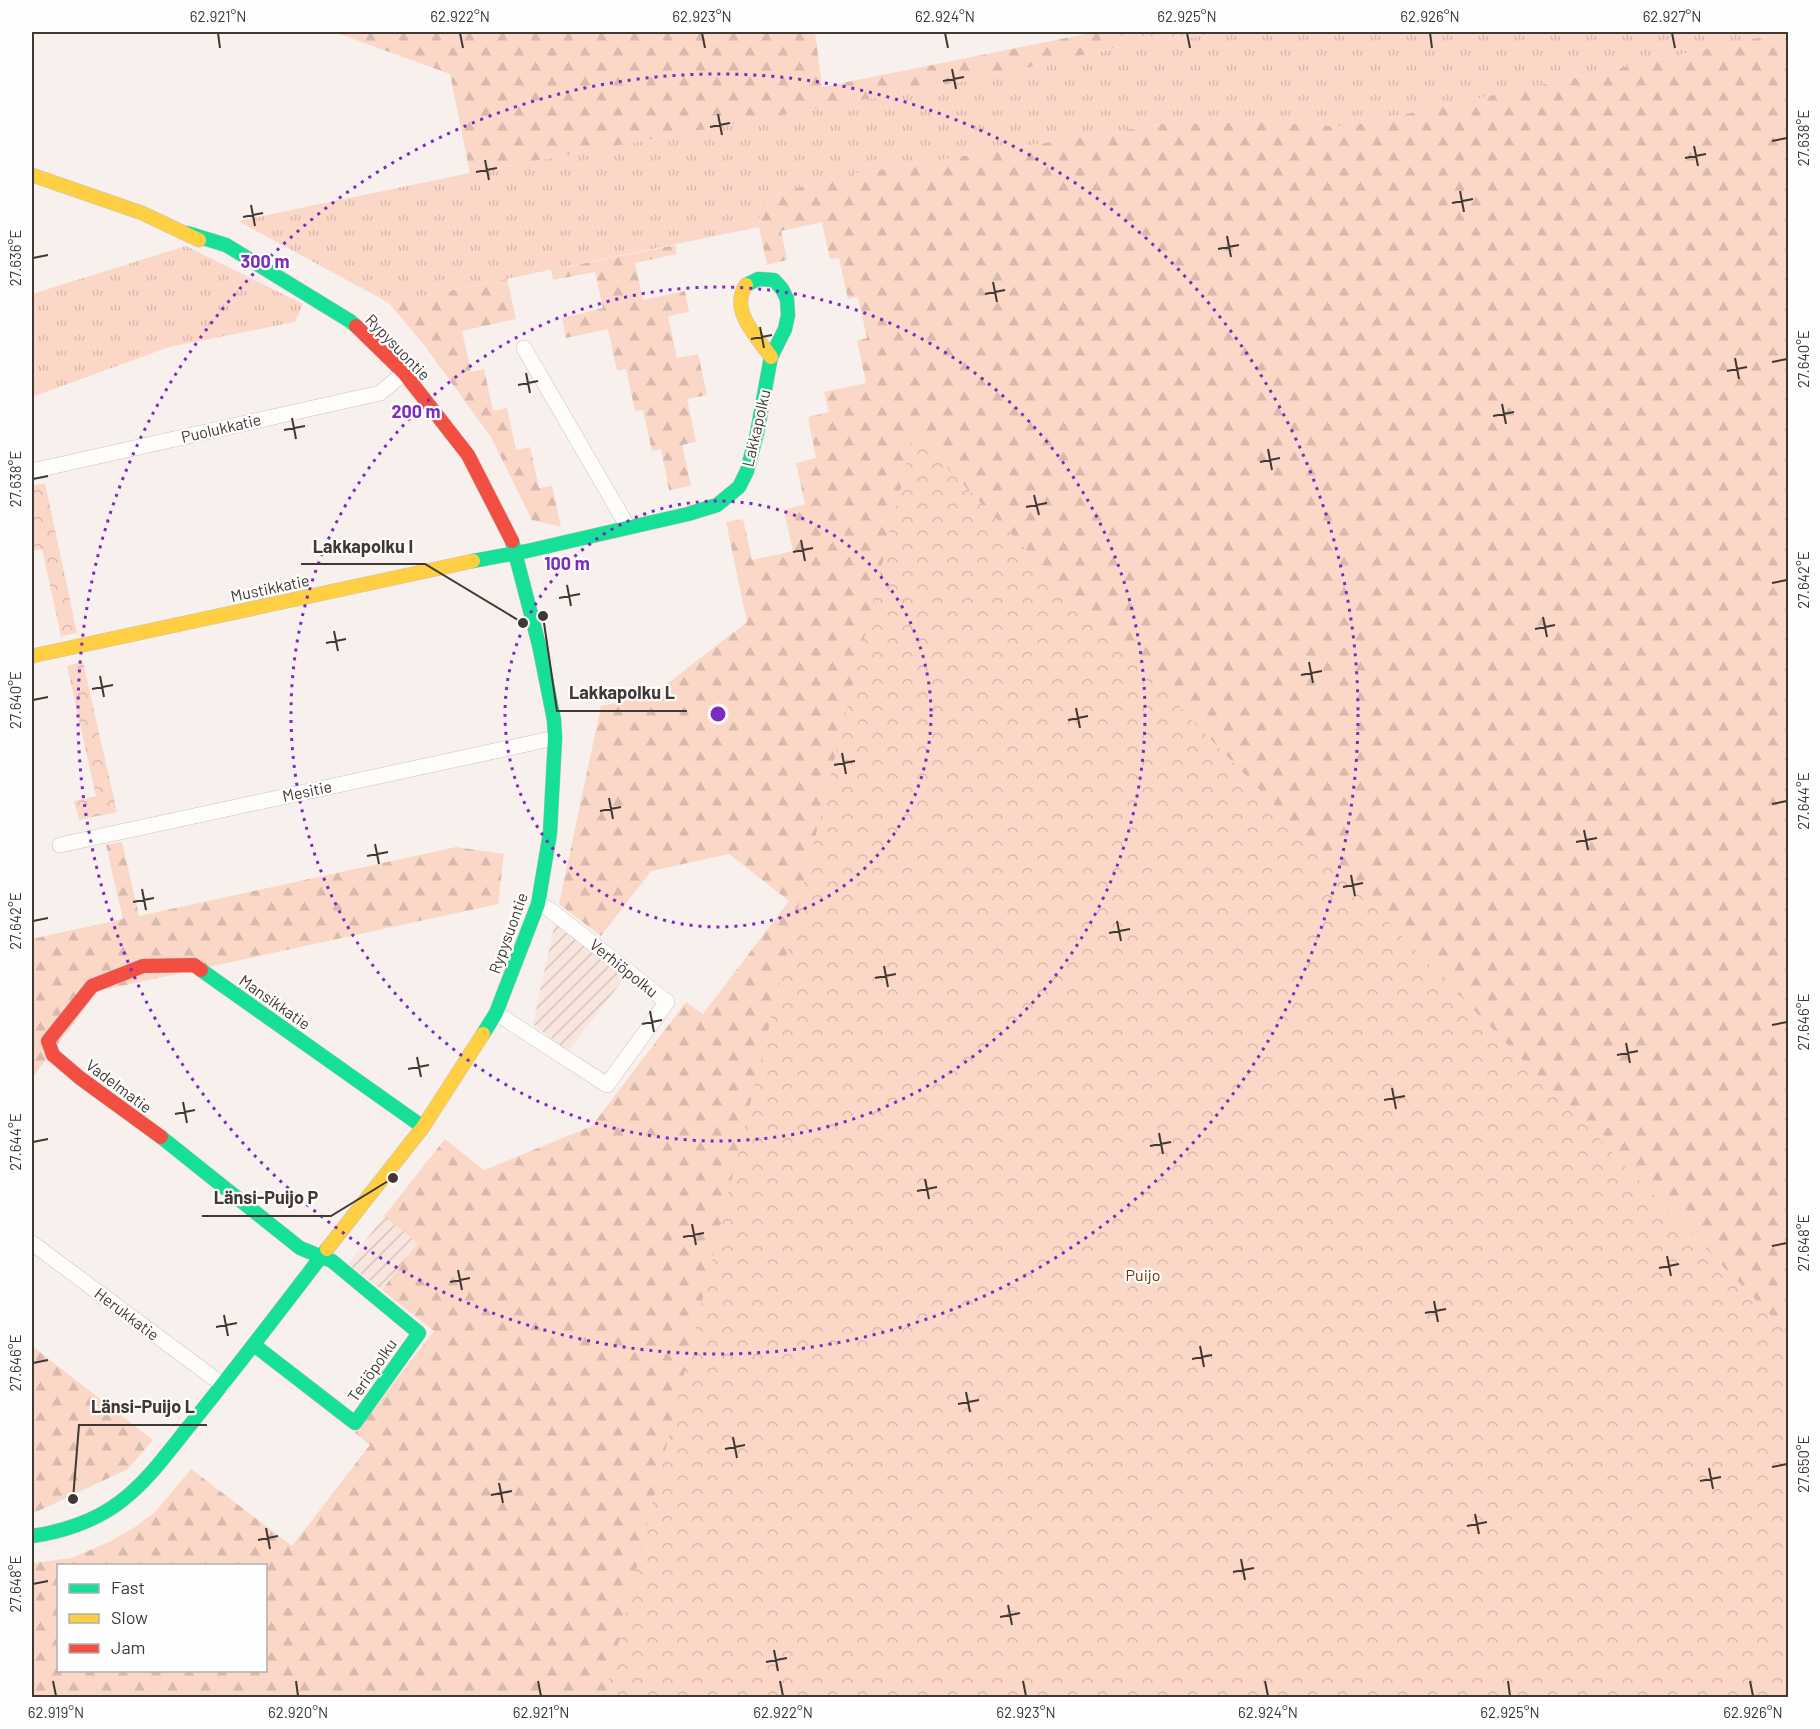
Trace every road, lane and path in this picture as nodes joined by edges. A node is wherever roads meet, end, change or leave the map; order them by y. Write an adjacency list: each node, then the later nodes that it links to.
1 (32, 175): 4 (street, Rypysuontie)
2 (524, 348): 6 (street)
3 (771, 357): 3 (street, Lakkapolku); 6 (street, Lakkapolku)
4 (404, 373): 5 (street, Puolukkatie); 7 (street, Rypysuontie)
5 (32, 471)
6 (628, 527): 7 (street, Lakkapolku)
7 (516, 552): 8 (street, Mustikkatie); 9 (street, Rypysuontie)
8 (32, 656)
9 (555, 738): 10 (street, Mesitie); 11 (street, Rypysuontie)
10 (60, 845)
11 (538, 904): 13 (street, Rypysuontie); 13 (street, Verhiöpolku)
12 (92, 986): 14 (street, Mansikkatie); 16 (street, Vadelmatie)
13 (496, 1013): 14 (street, Rypysuontie)
14 (423, 1127): 16 (street, Rypysuontie)
15 (32, 1243): 18 (street, Herukkatie)
16 (321, 1257): 17 (street, Rypysuontie); 17 (street, Teriöpolku)
17 (254, 1345): 18 (street, Rypysuontie)
18 (223, 1385): 19 (street, Rypysuontie)
19 (32, 1536)

